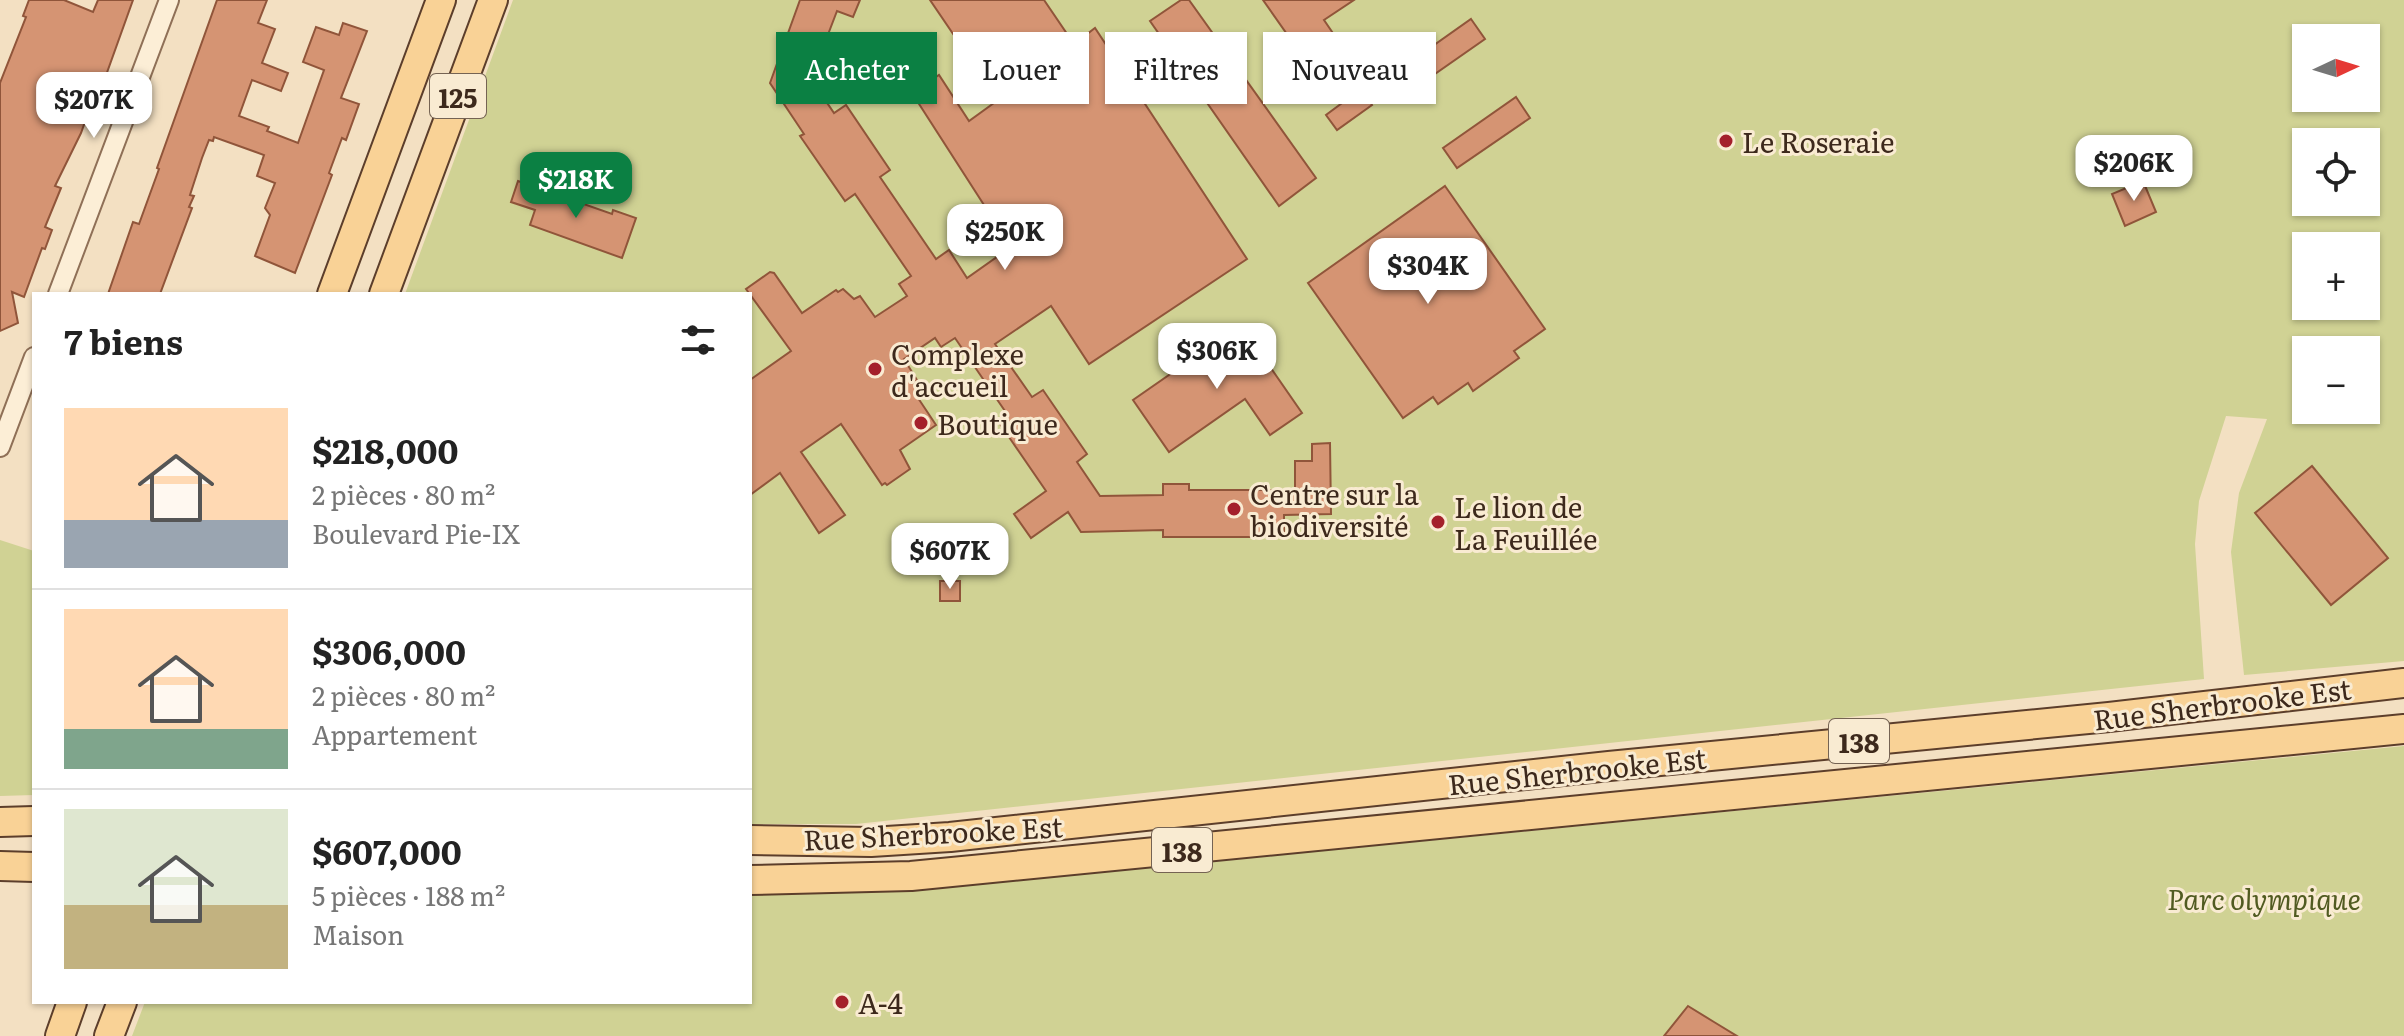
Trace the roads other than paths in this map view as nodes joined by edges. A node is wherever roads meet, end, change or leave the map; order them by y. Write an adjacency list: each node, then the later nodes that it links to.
1 (169, 0): 4 (street)
2 (441, 0): 5 (main road, 125)
3 (493, 0): 6 (main road, 125)
4 (59, 292)
5 (333, 292)
6 (385, 292)
7 (32, 362): 8 (street)
8 (0, 447)
9 (2404, 683): 13 (main road, Rue Sherbrooke Est / 138)
10 (2404, 729): 16 (main road, Rue Sherbrooke Est / 138)
11 (32, 821): 12 (main road)
12 (0, 822)
13 (752, 840)
14 (0, 866): 15 (main road)
15 (32, 867)
16 (752, 880)
17 (71, 1004): 19 (main road)
18 (121, 1004): 20 (main road)
19 (60, 1036)
20 (109, 1036)

